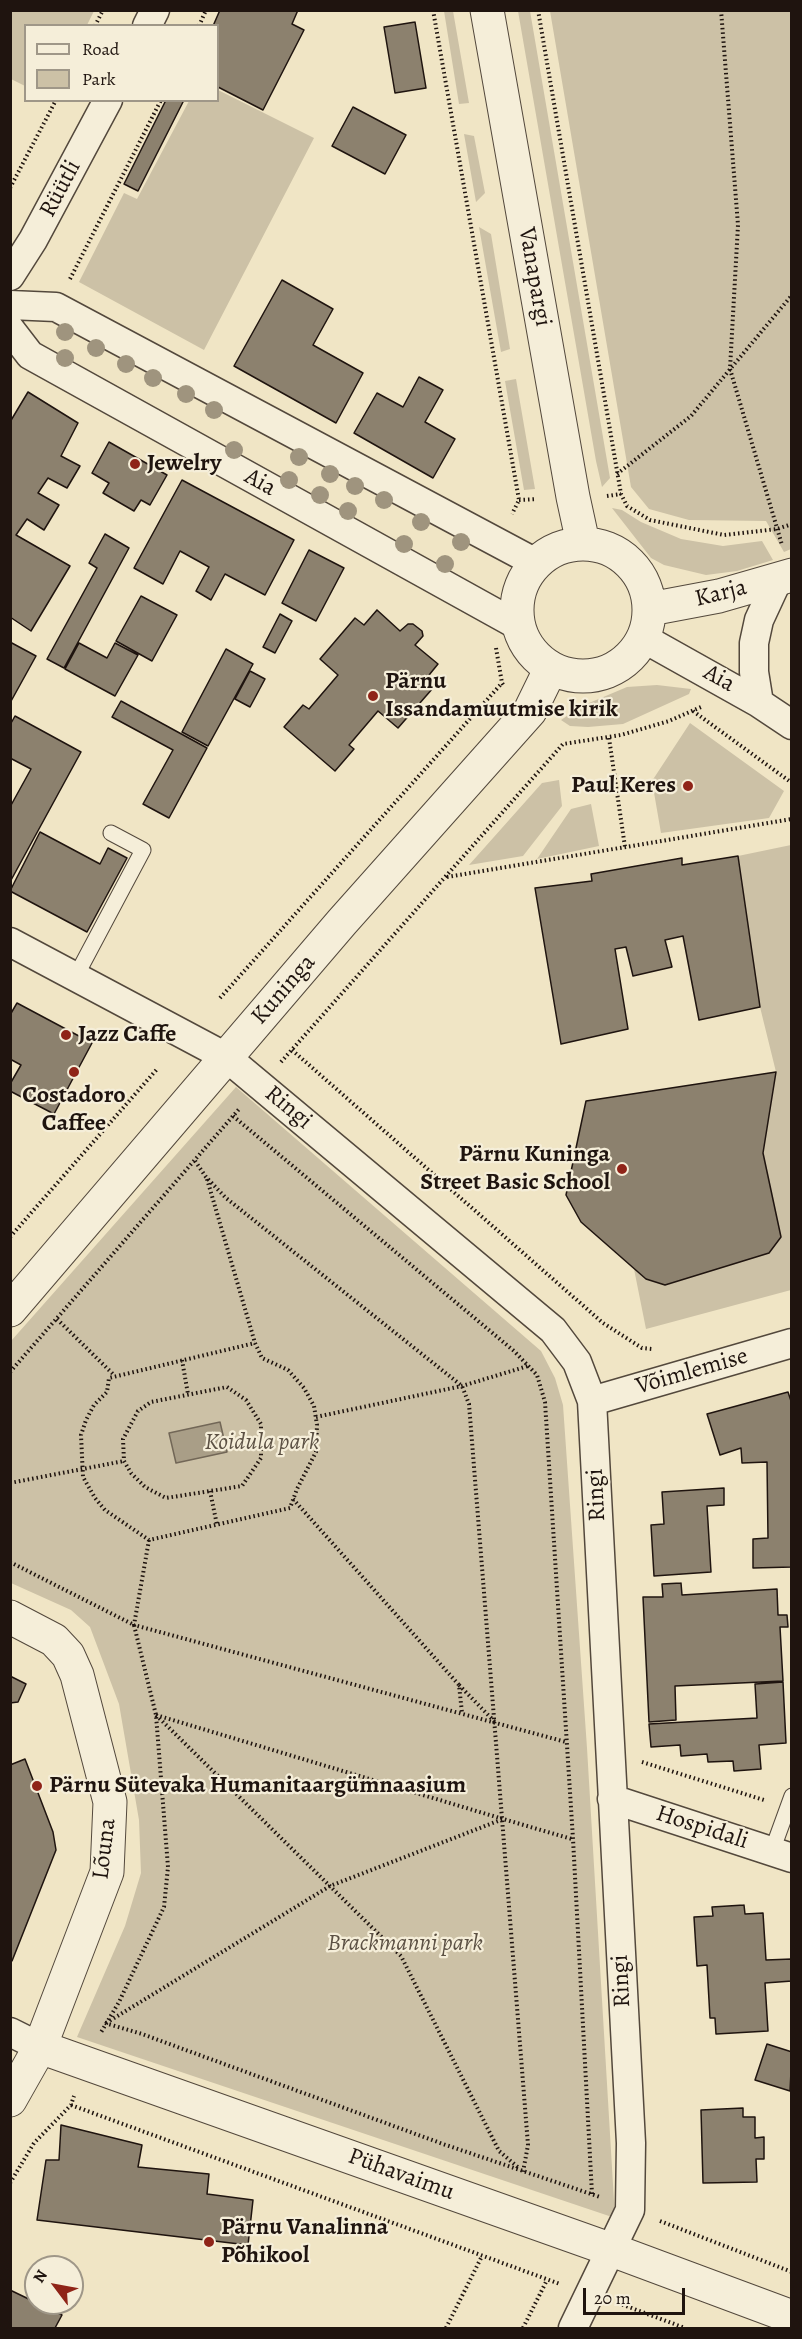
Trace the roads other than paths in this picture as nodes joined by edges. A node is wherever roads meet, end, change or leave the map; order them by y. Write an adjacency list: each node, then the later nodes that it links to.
1 (155, 10): 3 (street)
2 (487, 10): 8 (street, Vanapargi)
3 (148, 24)
4 (107, 102): 5 (street, Rüütli)
5 (10, 276)
6 (10, 305): 9 (street)
7 (10, 329): 12 (street, Aia)
8 (583, 543): 9 (street); 11 (street)
9 (536, 563): 12 (street)
10 (785, 568): 11 (street, Karja); 14 (street)
11 (647, 623): 13 (street); 14 (street, Aia)
12 (519, 626): 13 (street)
13 (551, 668): 19 (street, Kuninga)
14 (759, 703): 15 (street, Aia)
15 (792, 725)
16 (111, 833): 18 (lane)
17 (10, 942): 18 (street, Ringi)
18 (76, 976): 19 (street, Ringi)
19 (226, 1057): 20 (street, Kuninga); 22 (street, Ringi)
20 (10, 1310)
21 (792, 1343): 22 (street, Võimlemise)
22 (592, 1401): 24 (street, Ringi)
23 (10, 1617): 28 (street, Lõuna)
24 (612, 1799): 26 (street, Hospidali); 30 (street, Ringi)
25 (790, 1802): 26 (lane)
26 (782, 1854)
27 (10, 2032): 28 (street, Pühavaimu)
28 (39, 2047): 29 (street, Lõuna); 30 (street, Pühavaimu)
29 (10, 2100)
30 (612, 2250): 31 (street, Pühavaimu); 32 (street, Ringi)
31 (792, 2317)
32 (573, 2328)

